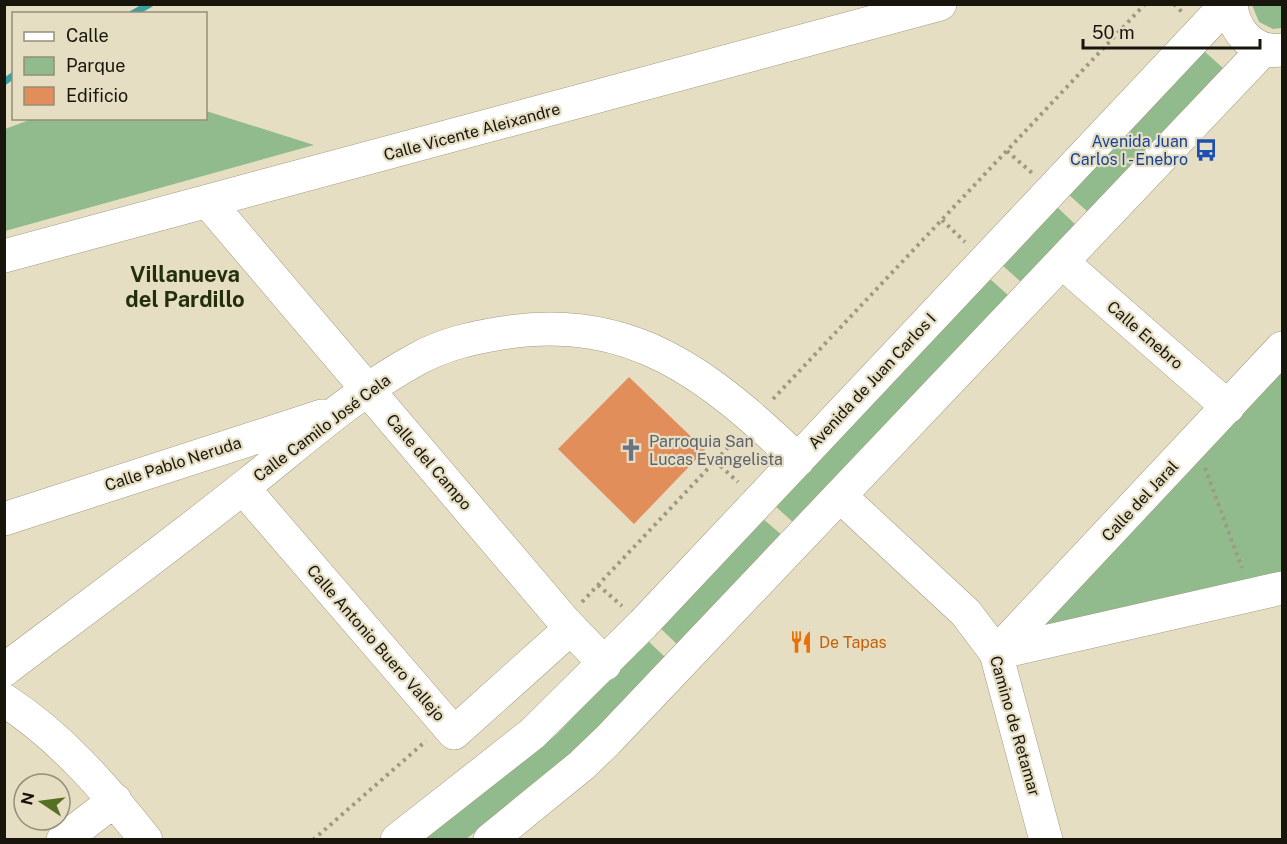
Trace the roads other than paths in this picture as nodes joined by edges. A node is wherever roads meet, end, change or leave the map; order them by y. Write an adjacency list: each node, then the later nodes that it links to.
1 (940, 4): 4 (street, Calle Vicente Aleixandre)
2 (1229, 4): 3 (street); 11 (street, Avenida de Juan Carlos I)
3 (1273, 49): 6 (street)
4 (209, 203): 5 (street, Calle Vicente Aleixandre); 8 (street, Calle del Campo)
5 (4, 256)
6 (1062, 262): 9 (street, Calle Enebro); 13 (street)
7 (1282, 348): 9 (street, Calle del Jaral)
8 (366, 390): 10 (street, Calle Camilo José Cela); 11 (street, Calle Camilo José Cela); 16 (street, Calle del Campo)
9 (1228, 407): 17 (street, Calle del Jaral)
10 (341, 410): 12 (street, Calle Camilo José Cela); 14 (street, Calle Pablo Neruda)
11 (798, 460): 18 (street, Avenida de Juan Carlos I)
12 (243, 488): 16 (street, Calle Antonio Buero Vallejo); 19 (street, Calle Camilo José Cela)
13 (840, 496): 17 (street, Camino de Retamar); 25 (street)
14 (4, 519)
15 (1282, 588): 17 (street)
16 (571, 628): 18 (street, Calle del Campo)
17 (996, 653): 26 (street, Camino de Retamar)
18 (605, 664): 24 (street, Avenida de Juan Carlos I)
19 (4, 670)
20 (4, 700): 21 (street)
21 (115, 800): 22 (street); 23 (street)
22 (63, 840)
23 (146, 840)
24 (397, 840)
25 (490, 840)
26 (1046, 840)

